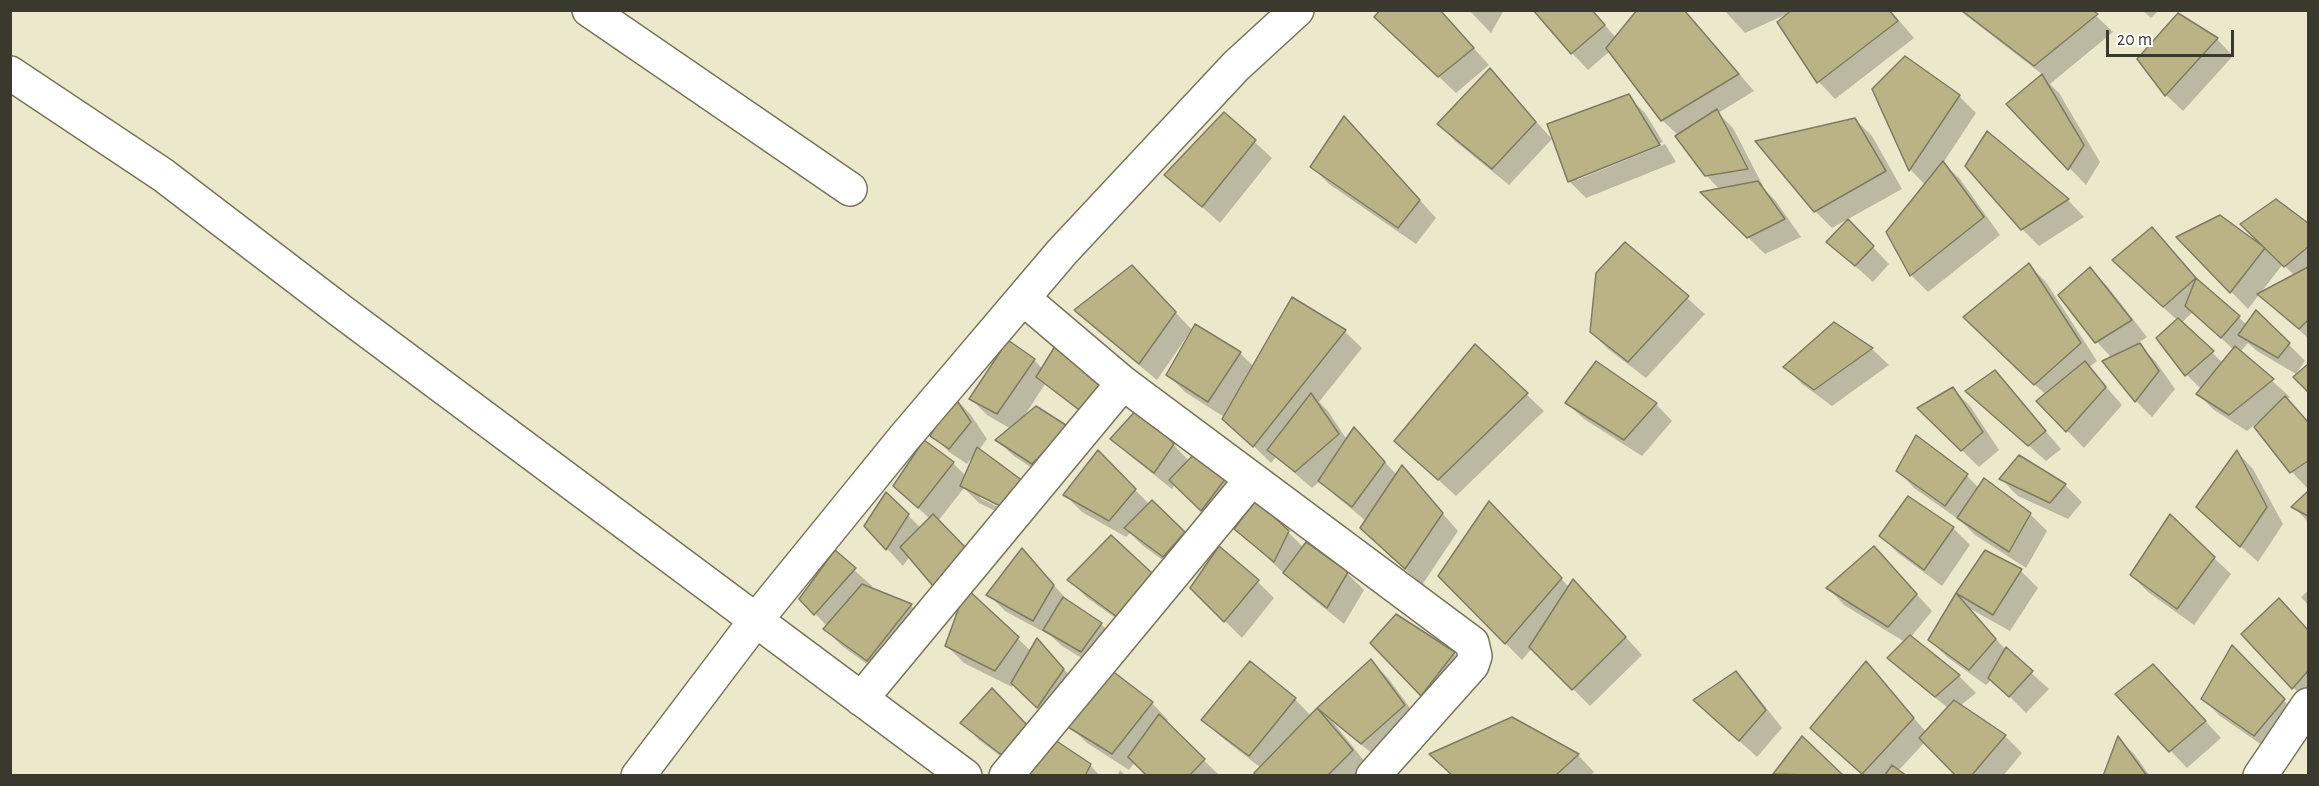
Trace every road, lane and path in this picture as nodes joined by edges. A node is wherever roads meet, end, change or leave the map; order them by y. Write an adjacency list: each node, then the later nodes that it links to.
1 (589, 10): 4 (street)
2 (1297, 10): 5 (street)
3 (10, 73): 8 (street)
4 (850, 189)
5 (1024, 299): 6 (street); 8 (street)
6 (1123, 383): 7 (street); 9 (street)
7 (1251, 480): 13 (street); 14 (street)
8 (756, 620): 9 (street); 11 (street)
9 (861, 699): 12 (street)
10 (2303, 728): 15 (street)
11 (638, 776)
12 (965, 776)
13 (1006, 776)
14 (1373, 776)
15 (2260, 776)

